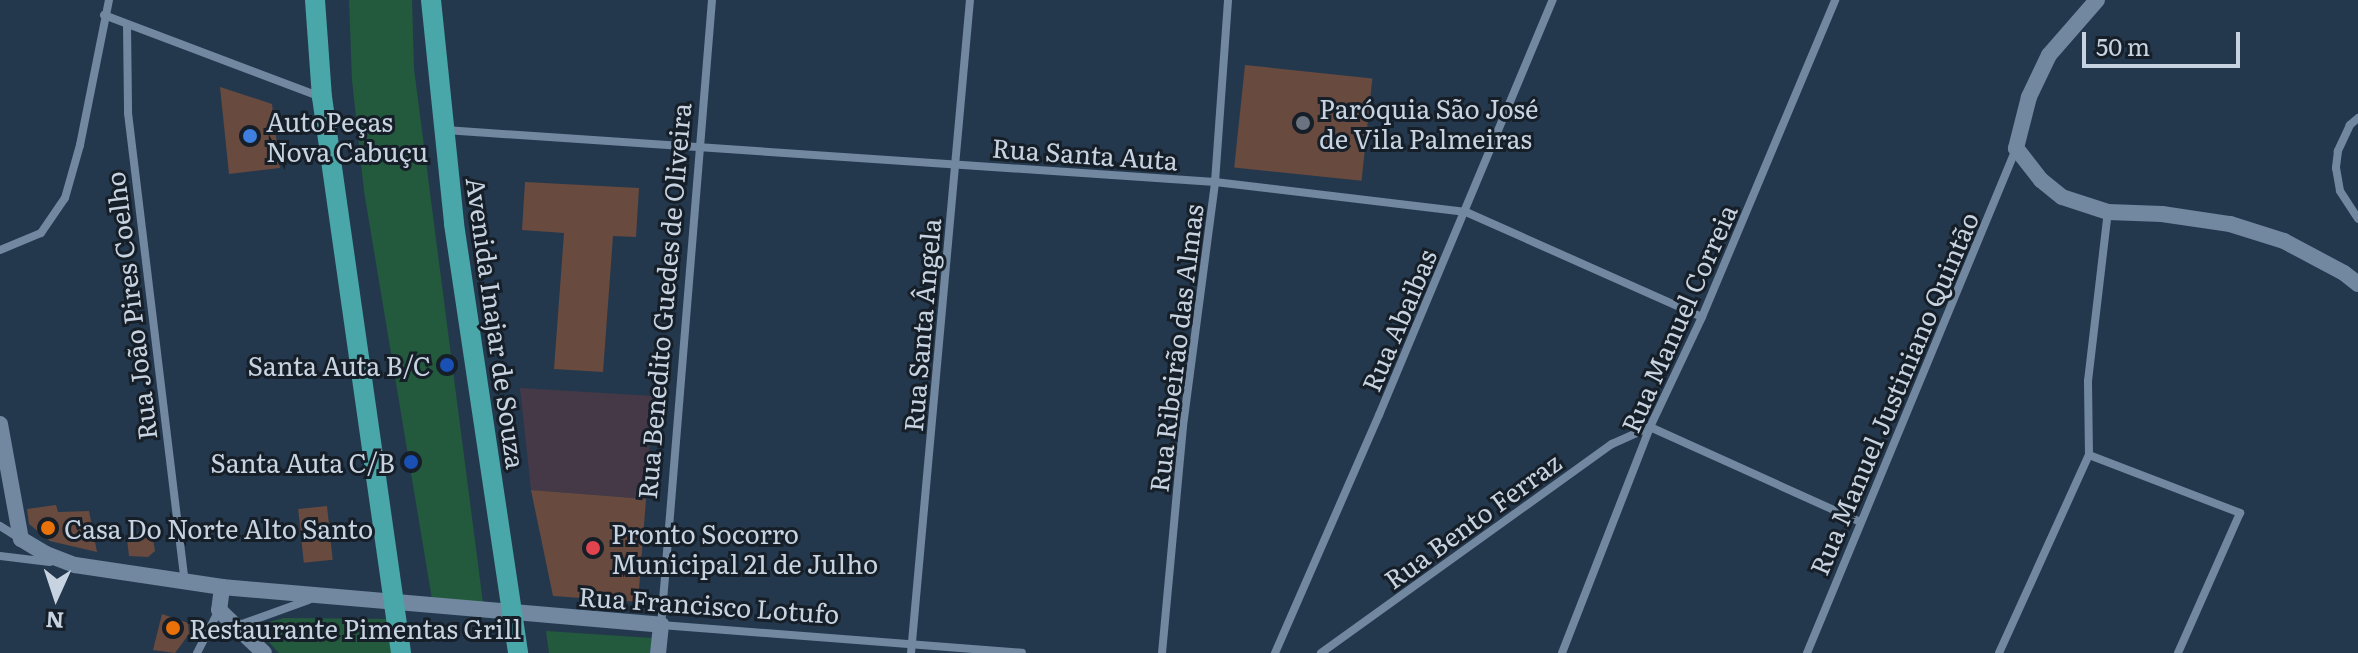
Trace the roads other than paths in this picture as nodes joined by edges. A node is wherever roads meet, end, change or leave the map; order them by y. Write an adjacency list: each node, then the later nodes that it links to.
1 (109, 0): 10 (street)
2 (315, 0): 12 (main road)
3 (431, 0): 14 (main road, Avenida Inajar de Souza)
4 (712, 0): 15 (street, Rua Benedito Guedes de Oliveira)
5 (970, 0): 17 (street, Rua Santa Ângela)
6 (1228, 0): 18 (street, Rua Ribeirão das Almas)
7 (1553, 0): 19 (street, Rua Abaibas)
8 (1835, 0): 24 (street, Rua Manuel Correia)
9 (2097, 0): 16 (street)
10 (104, 15): 11 (street); 22 (street)
11 (127, 25): 12 (street); 33 (street, Rua João Pires Coelho)
12 (322, 97): 36 (main road)
13 (2358, 118): 21 (street)
14 (443, 130): 15 (street, Rua Santa Auta); 38 (main road, Avenida Inajar de Souza)
15 (699, 147): 17 (street, Rua Santa Auta); 40 (street, Rua Benedito Guedes de Oliveira)
16 (2016, 148): 20 (street); 28 (street, Rua Manuel Justiniano Quintão)
17 (955, 165): 18 (street, Rua Santa Auta); 41 (street, Rua Santa Ângela)
18 (1215, 182): 19 (street, Rua Santa Auta); 48 (street, Rua Ribeirão das Almas)
19 (1466, 212): 24 (street, Rua Santa Auta); 49 (street, Rua Abaibas)
20 (2108, 212): 23 (street); 27 (street)
21 (2358, 219)
22 (0, 250)
23 (2358, 284)
24 (1702, 317): 26 (street, Rua Manuel Correia)
25 (0, 424): 30 (street)
26 (1650, 427): 28 (street); 50 (street, Rua Bento Ferraz); 51 (street, Rua Manuel Correia)
27 (2089, 455): 53 (street); 54 (street)
28 (1860, 522): 52 (street, Rua Manuel Justiniano Quintão)
29 (0, 526): 30 (street)
30 (21, 539): 32 (street, Rua Francisco Lotufo)
31 (0, 556): 32 (street)
32 (75, 565): 33 (street, Rua Francisco Lotufo)
33 (185, 582): 34 (street, Rua Francisco Lotufo)
34 (222, 587): 35 (street, Rua Francisco Lotufo); 37 (street)
35 (325, 596): 36 (street, Rua Francisco Lotufo); 39 (street)
36 (394, 603): 38 (street, Rua Francisco Lotufo); 44 (main road)
37 (219, 610): 39 (street); 42 (street)
38 (513, 615): 40 (street, Rua Francisco Lotufo); 45 (main road, Avenida Inajar de Souza)
39 (239, 625): 43 (street)
40 (661, 625): 41 (street, Rua Francisco Lotufo); 46 (street, Rua Benedito Guedes de Oliveira)
41 (912, 649): 47 (street, Rua Francisco Lotufo)
42 (197, 653)
43 (264, 653)
44 (401, 653)
45 (518, 653)
46 (658, 653)
47 (1022, 653)
48 (1162, 653)
49 (1275, 653)
50 (1321, 653)
51 (1562, 653)
52 (1807, 653)
53 (1999, 653)
54 (2178, 653)

